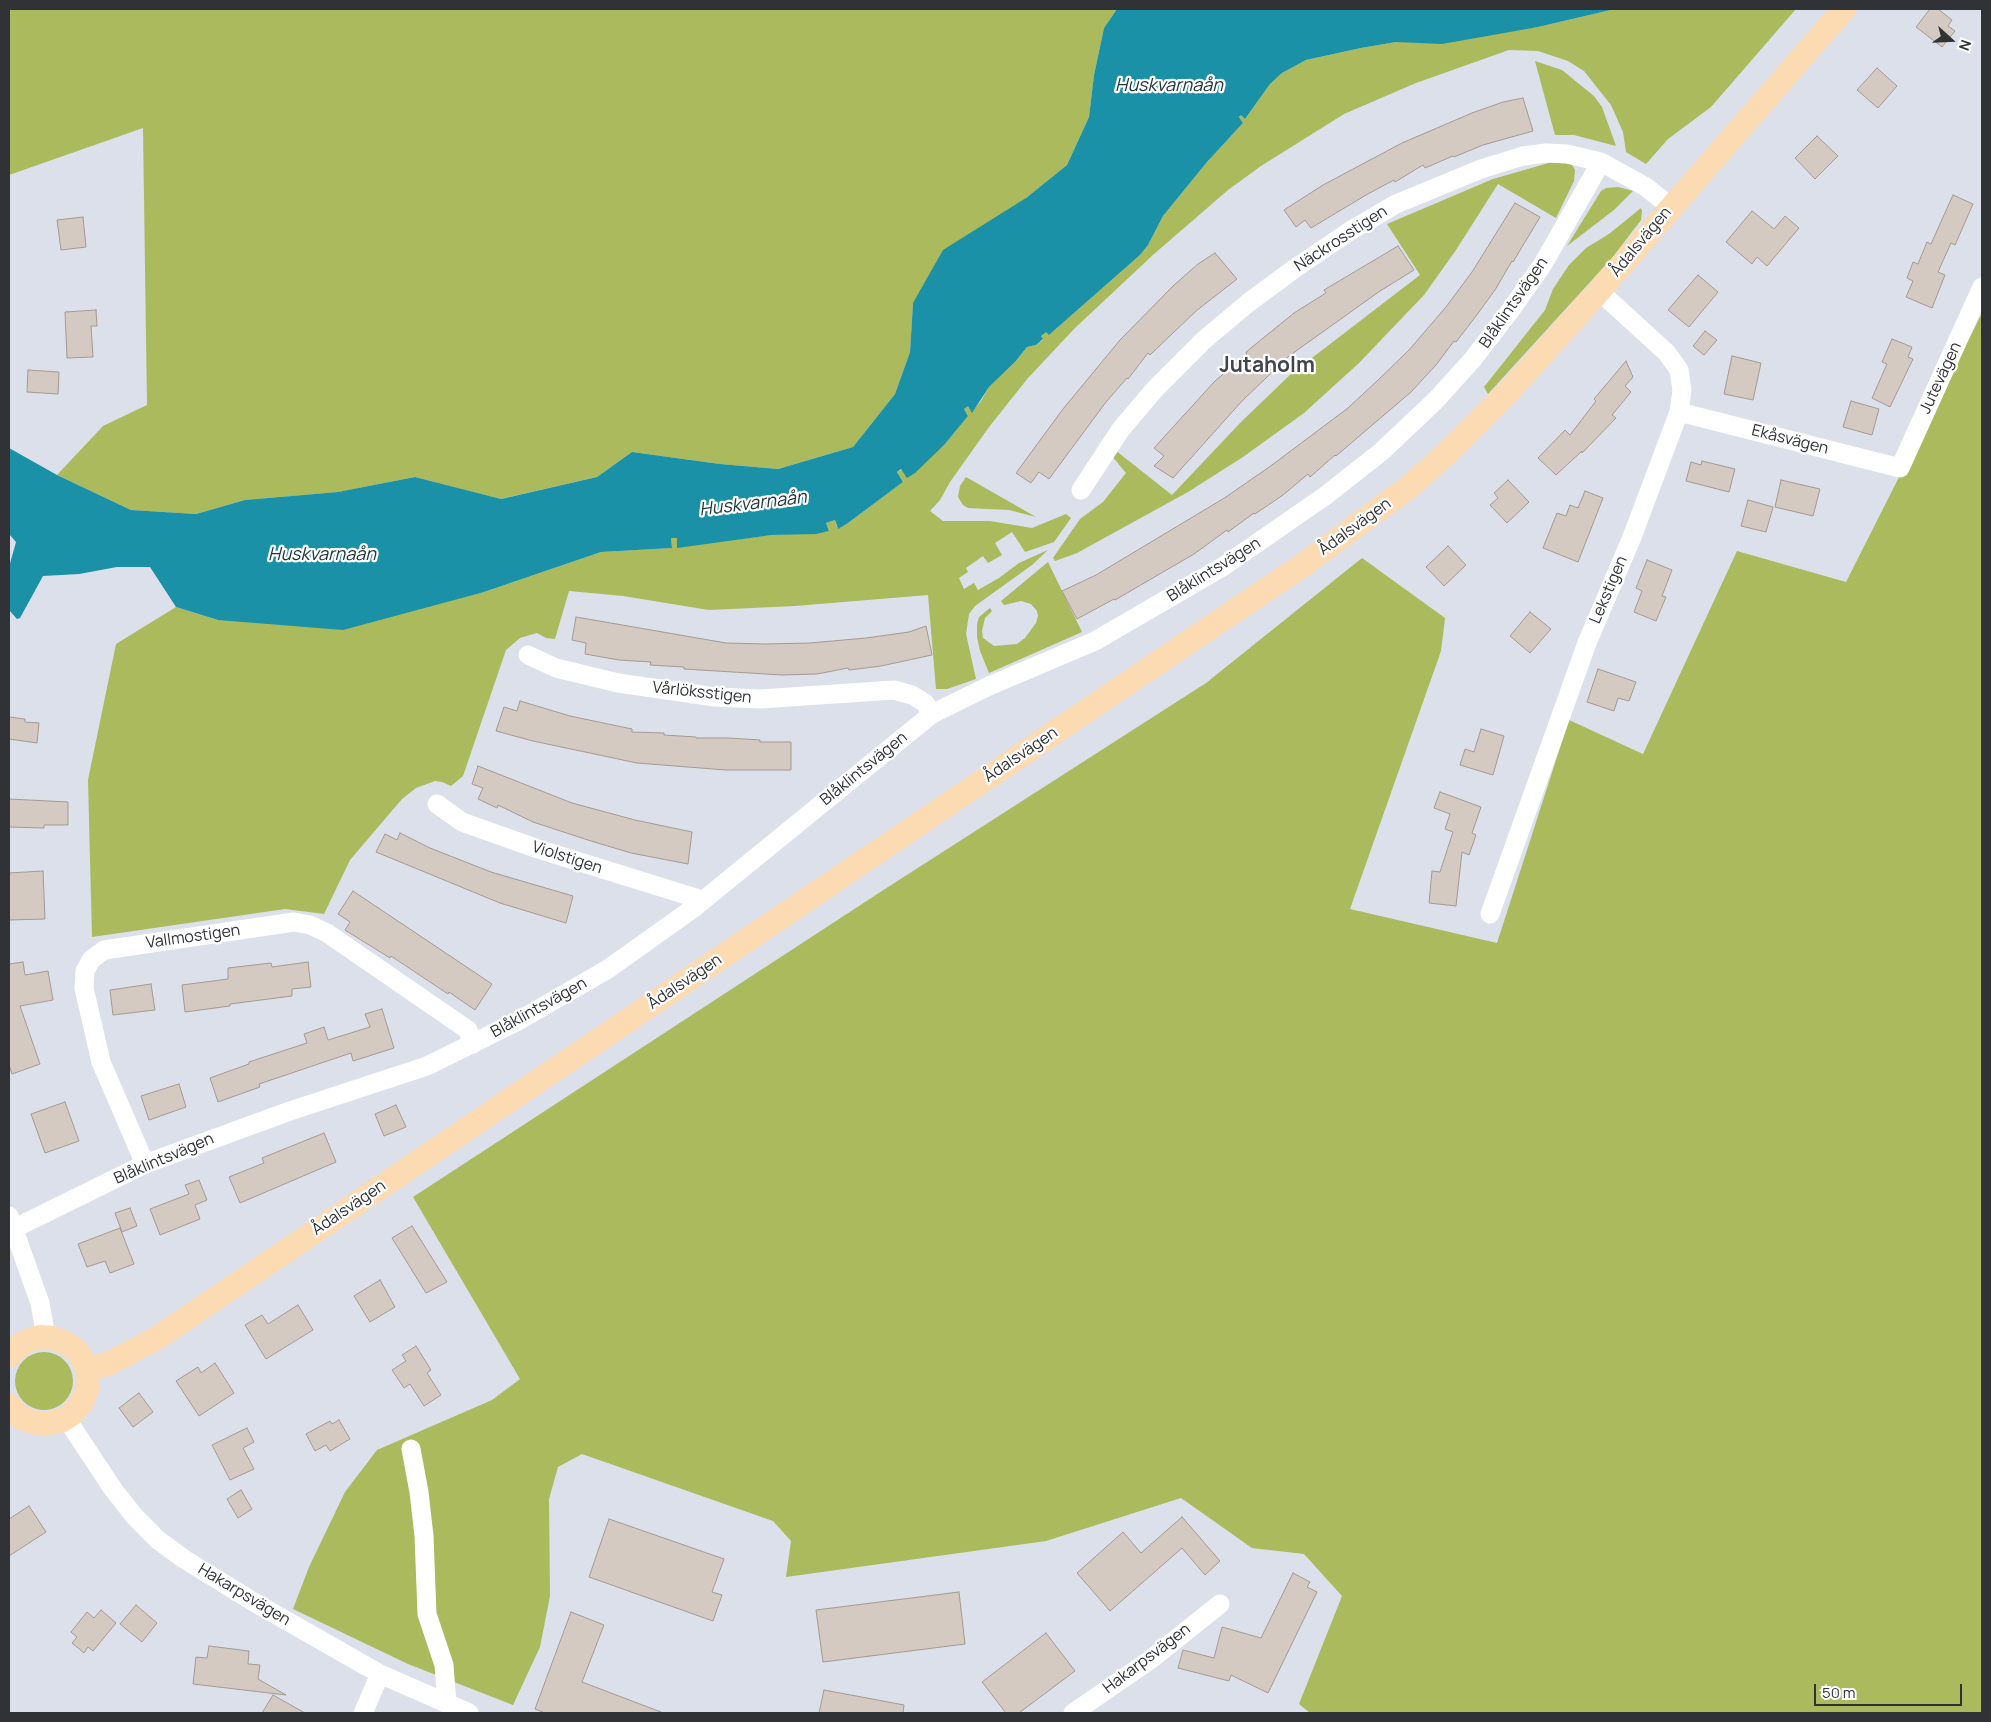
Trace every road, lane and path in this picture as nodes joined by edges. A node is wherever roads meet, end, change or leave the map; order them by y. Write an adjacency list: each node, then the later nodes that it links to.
1 (1844, 9): 3 (main road, Ådalsvägen)
2 (1601, 162): 3 (street, Näckrosstigen); 8 (street, Näckrosstigen); 10 (street, Blåklintsvägen)
3 (1671, 207): 5 (main road, Ådalsvägen)
4 (1982, 287): 7 (street, Jutevägen)
5 (1599, 291): 6 (street, Lekstigen); 19 (main road, Ådalsvägen)
6 (1679, 412): 7 (street, Ekåsvägen); 13 (street, Lekstigen)
7 (1900, 468)
8 (1081, 490)
9 (528, 655): 10 (street, Vårlöksstigen)
10 (932, 714): 12 (street, Blåklintsvägen)
11 (436, 804): 12 (street, Violstigen)
12 (696, 907): 14 (street, Blåklintsvägen)
13 (1490, 914)
14 (473, 1044): 15 (street, Blåklintsvägen); 15 (street, Vallmostigen)
15 (145, 1164): 16 (street, Blåklintsvägen)
16 (11, 1223): 17 (street)
17 (46, 1337): 18 (main road); 19 (main road)
18 (9, 1356)
19 (87, 1370): 21 (main road)
20 (10, 1408): 21 (main road)
21 (66, 1418): 24 (street, Hakarpsvägen)
22 (411, 1449): 25 (street)
23 (1220, 1604): 28 (street, Hakarpsvägen)
24 (380, 1674): 25 (street, Hakarpsvägen); 26 (street)
25 (447, 1704): 27 (street, Hakarpsvägen)
26 (363, 1713)
27 (469, 1713)
28 (1073, 1713)

